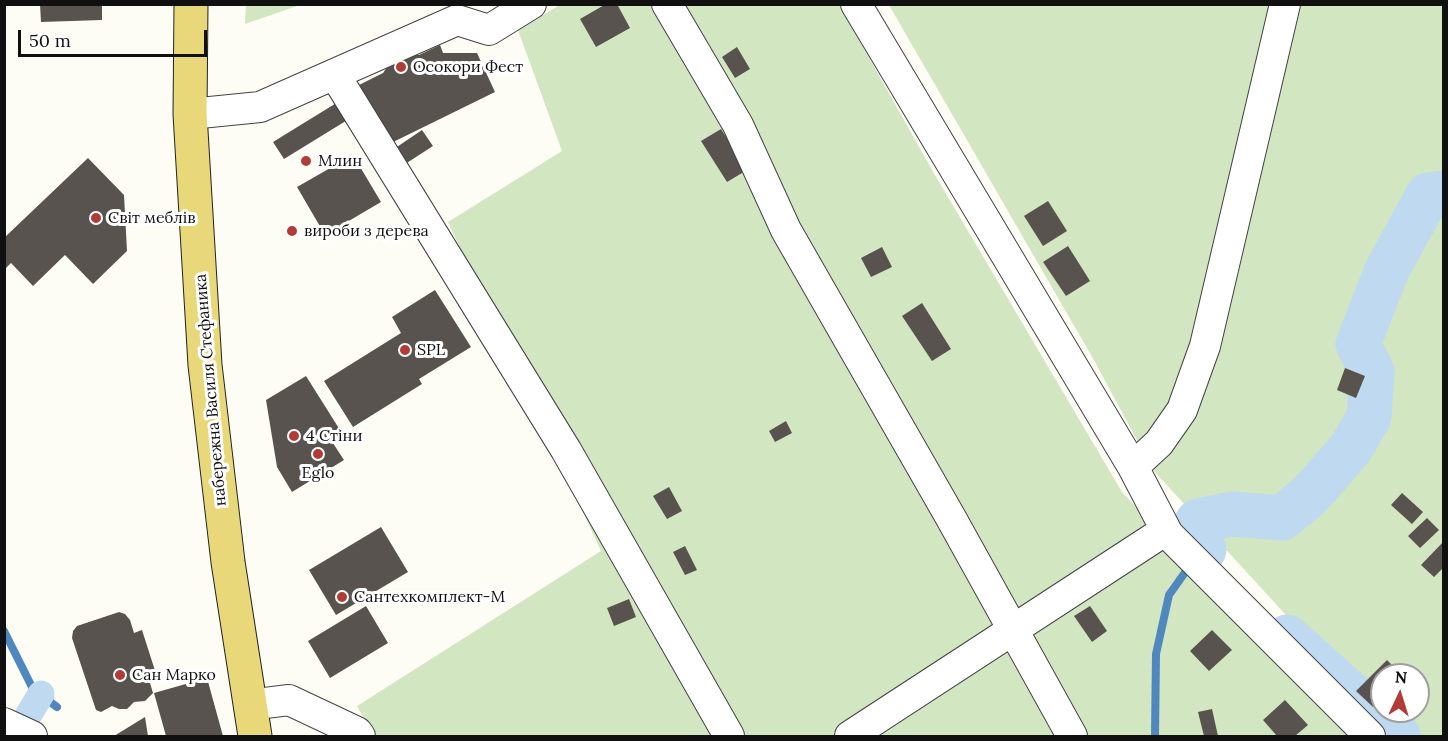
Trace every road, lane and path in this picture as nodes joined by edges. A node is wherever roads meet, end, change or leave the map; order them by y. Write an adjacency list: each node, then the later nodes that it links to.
1 (191, 4): 8 (main road, набережна Василя Стефаника)
2 (531, 4): 6 (street)
3 (667, 4): 11 (street)
4 (856, 4): 9 (street)
5 (1285, 4): 9 (street)
6 (454, 12): 7 (street)
7 (336, 75): 8 (street); 17 (street)
8 (190, 114): 12 (main road, набережна Василя Стефаника)
9 (1133, 467): 10 (street)
10 (1167, 530): 11 (street); 20 (street)
11 (1013, 631): 18 (street); 19 (street)
12 (249, 705): 15 (main road, набережна Василя Стефаника); 16 (street)
13 (4, 723): 14 (street)
14 (32, 736)
15 (255, 736)
16 (360, 736)
17 (729, 736)
18 (850, 736)
19 (1072, 736)
20 (1370, 736)

